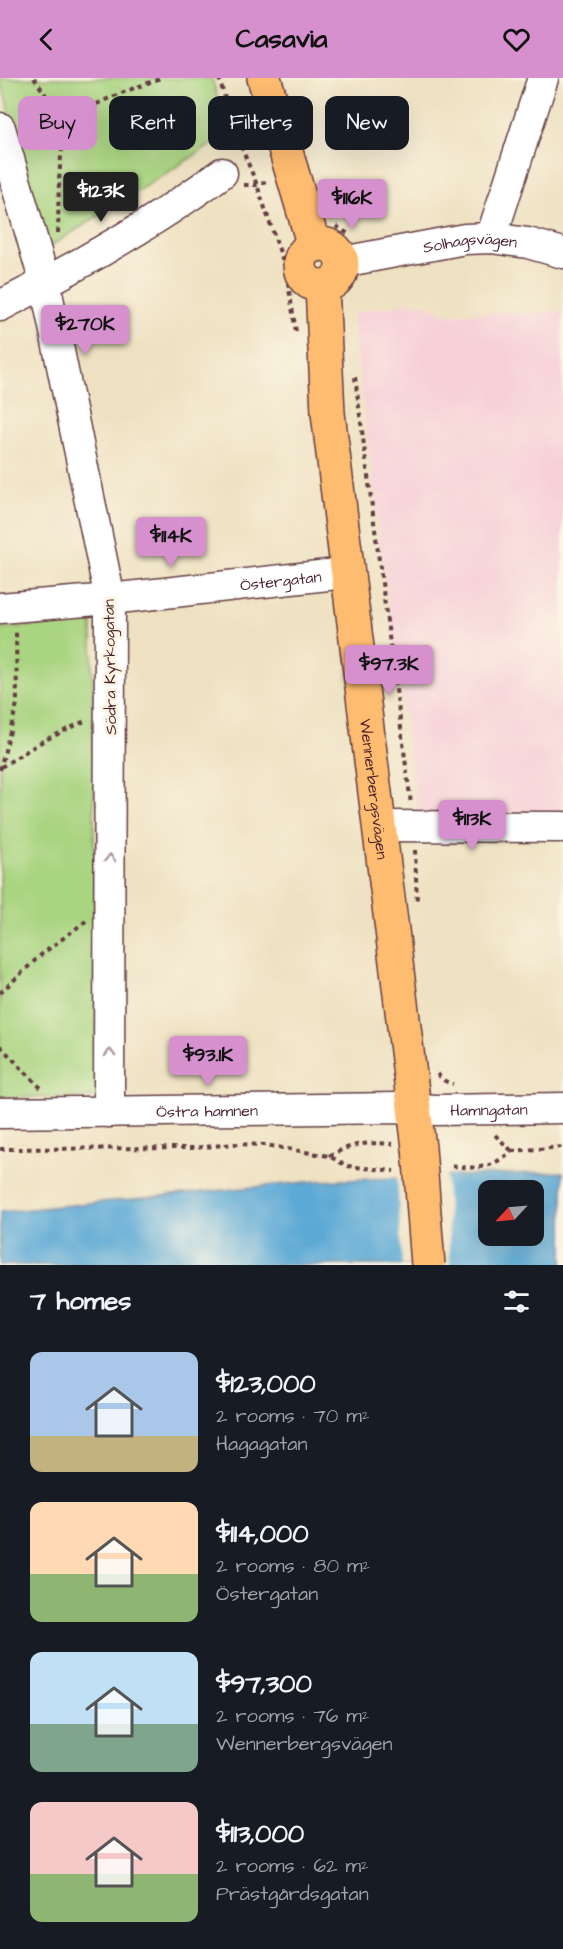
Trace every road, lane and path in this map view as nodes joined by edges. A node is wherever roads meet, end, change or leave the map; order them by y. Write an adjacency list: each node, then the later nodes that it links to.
1 (34, 78): 6 (path)
2 (161, 78): 7 (path)
3 (219, 78): 11 (path)
4 (264, 78): 12 (main road)
5 (543, 78): 13 (street)
6 (47, 96)
7 (97, 105)
8 (0, 128): 16 (street, Södra Kyrkogatan)
9 (62, 150): 16 (path)
10 (222, 173): 16 (street)
11 (258, 184)
12 (321, 232): 15 (path); 15 (main road)
13 (490, 238): 14 (street, Solhagsvägen); 15 (street, Solhagsvägen)
14 (563, 253)
15 (346, 268): 19 (main road, Wennerbergsvägen)
16 (53, 279): 17 (street); 20 (street, Södra Kyrkogatan)
17 (0, 306)
18 (354, 374): 25 (path)
19 (346, 573): 20 (street, Östergatan); 24 (main road, Wennerbergsvägen)
20 (110, 599): 21 (street, Östergatan); 22 (street, Södra Kyrkogatan)
21 (8, 607): 23 (path)
22 (109, 710): 23 (path); 28 (street, Södra Kyrkogatan, one-way to 22)
23 (0, 769)
24 (381, 826): 25 (street); 32 (main road, Wennerbergsvägen)
25 (414, 827): 26 (street); 27 (path)
26 (563, 827)
27 (417, 909)
28 (111, 911): 29 (path); 33 (street, Södra Kyrkogatan, one-way to 28)
29 (0, 993)
30 (0, 1046): 35 (path)
31 (563, 1108): 32 (street, Hamngatan)
32 (415, 1109): 33 (street, Östra hamnen); 36 (main road, Wennerbergsvägen)
33 (109, 1112): 35 (street, Östra hamnen)
34 (0, 1113): 35 (street, Östra hamnen)
35 (65, 1113)
36 (407, 1146): 39 (path); 42 (main road, Wennerbergsvägen, bridge)
37 (563, 1147): 40 (path)
38 (0, 1149): 39 (path)
39 (329, 1156): 41 (path)
40 (452, 1166)
41 (394, 1170)
42 (428, 1265)

